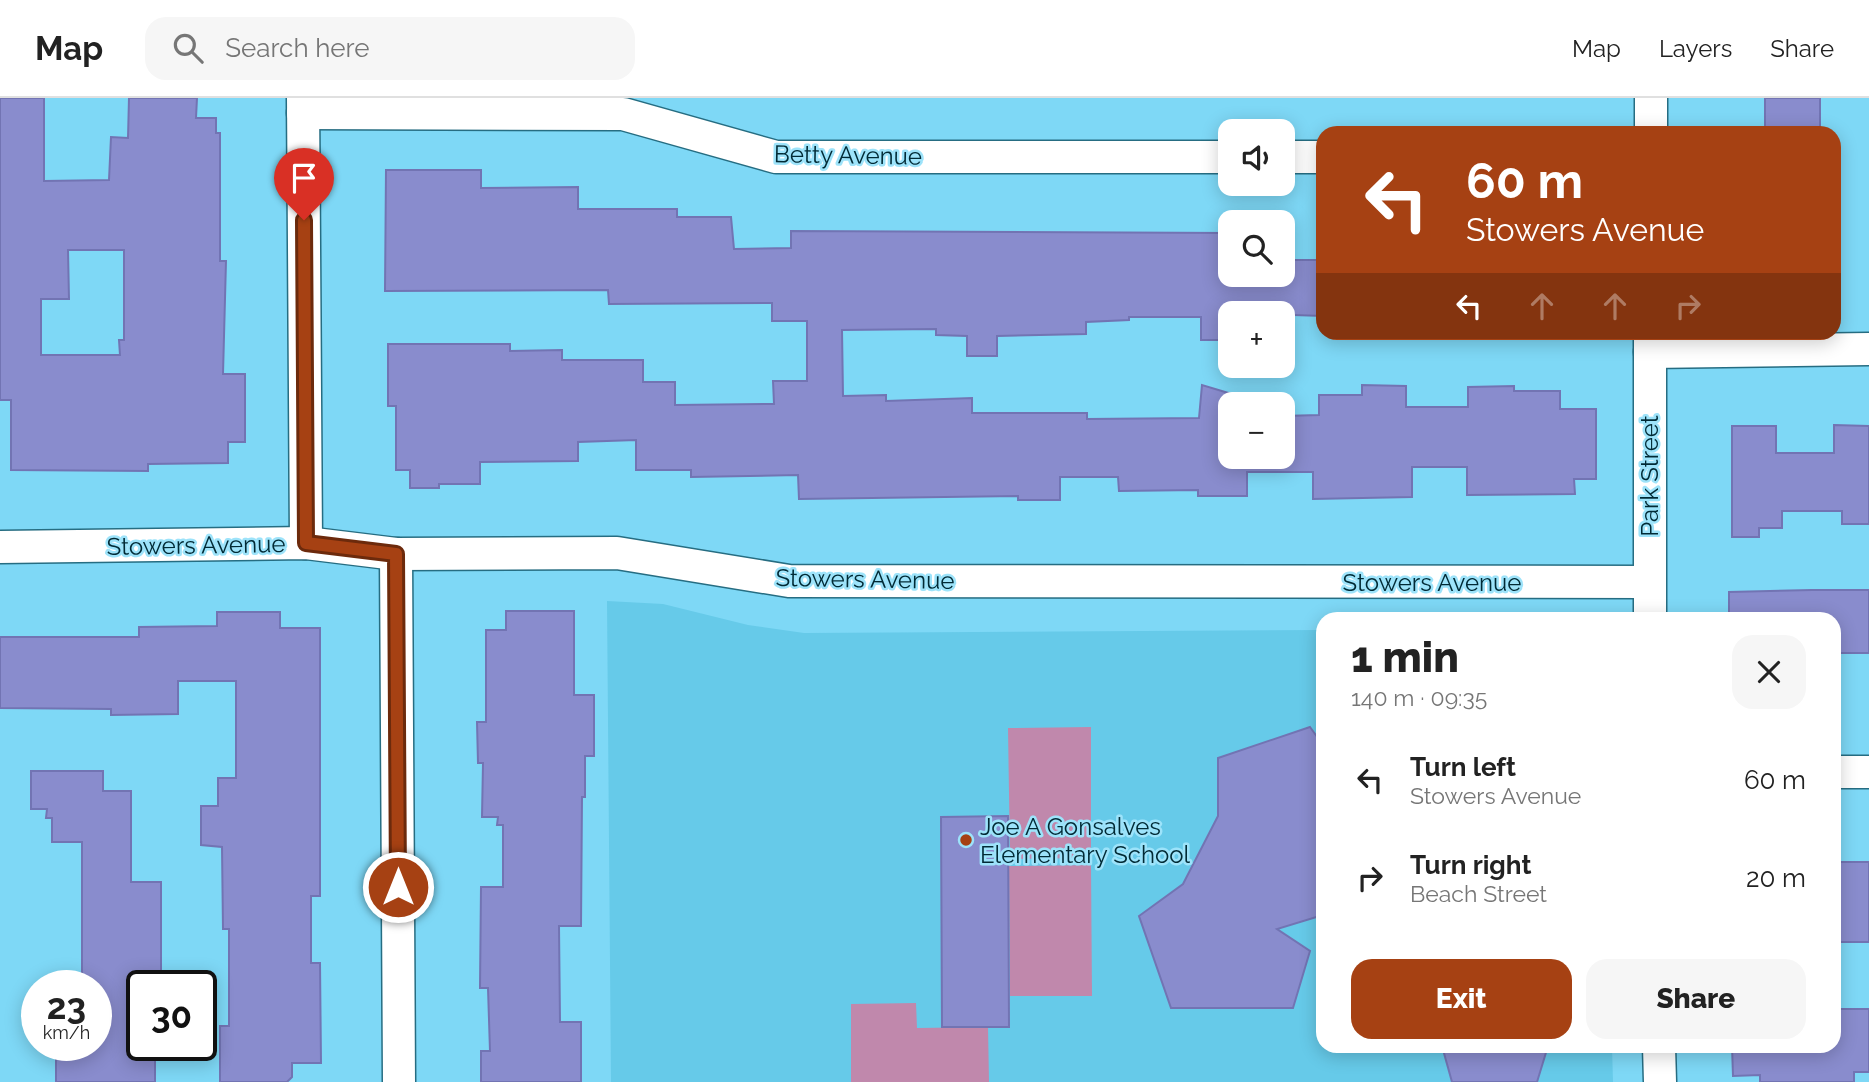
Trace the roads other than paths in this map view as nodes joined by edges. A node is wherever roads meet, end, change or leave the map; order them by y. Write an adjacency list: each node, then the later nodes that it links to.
1 (1651, 98): 3 (street)
2 (303, 105): 4 (street, Betty Avenue); 9 (street)
3 (1651, 126)
4 (1218, 157)
5 (1295, 157): 6 (street)
6 (1316, 157)
7 (1650, 342): 8 (street); 12 (street, Park Street)
8 (1869, 349)
9 (306, 543): 10 (street, Stowers Avenue); 11 (street, Stowers Avenue)
10 (0, 547)
11 (396, 554): 12 (street, Stowers Avenue); 17 (street)
12 (1648, 582): 13 (street, Park Street)
13 (1650, 612)
14 (1841, 772): 15 (street)
15 (1869, 772)
16 (1659, 1053): 18 (street)
17 (399, 1082)
18 (1660, 1082)

